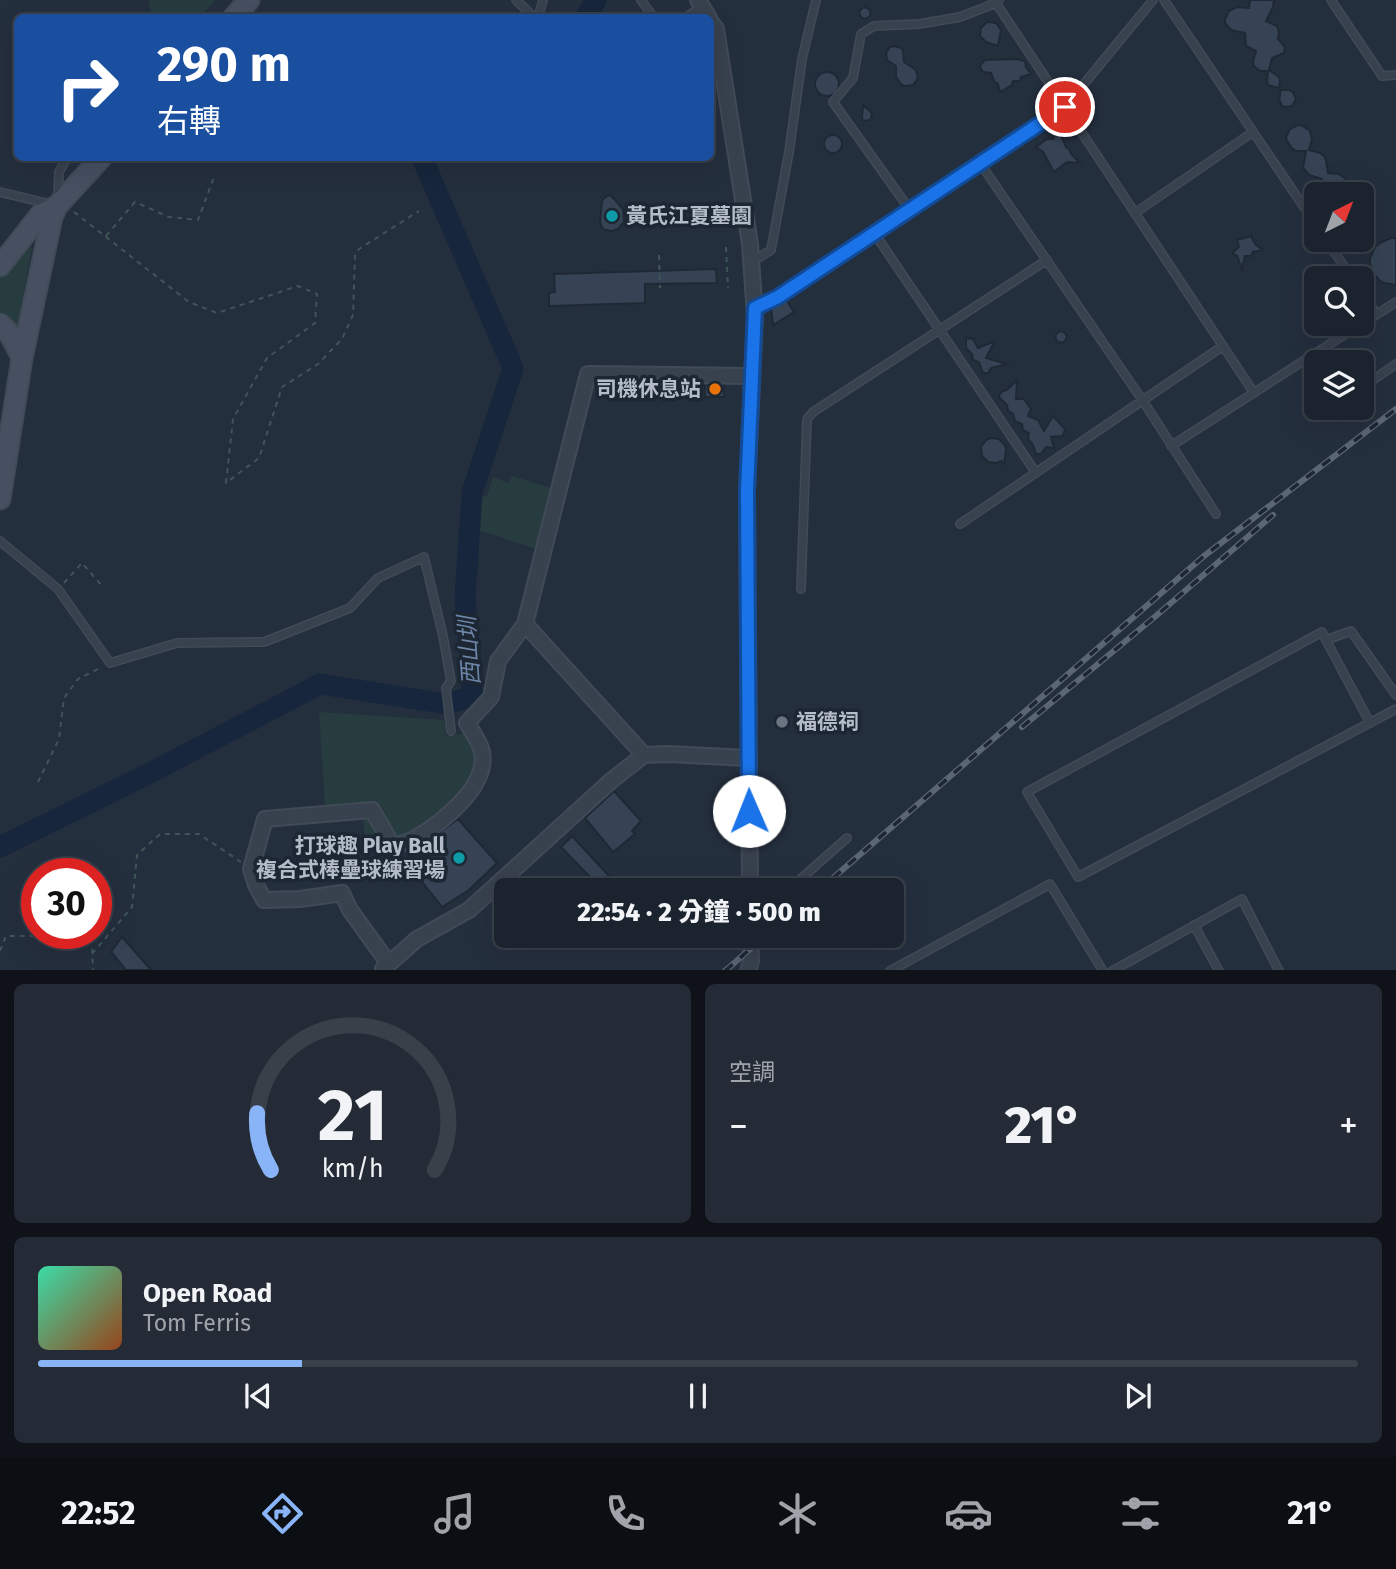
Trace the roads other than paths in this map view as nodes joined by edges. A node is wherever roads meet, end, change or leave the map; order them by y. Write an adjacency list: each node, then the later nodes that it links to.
1 (249, 0): 8 (street)
2 (516, 0): 9 (lane)
3 (816, 0): 24 (lane)
4 (1153, 0): 12 (lane)
5 (1164, 0): 13 (lane)
6 (1331, 0): 11 (lane)
7 (998, 2): 12 (lane); 20 (lane)
8 (237, 14)
9 (532, 14)
10 (714, 26): 24 (street)
11 (1396, 75)
12 (1065, 107): 16 (lane); 21 (lane)
13 (1253, 132): 19 (lane); 21 (lane)
14 (66, 161): 18 (lane)
15 (98, 161): 18 (street)
16 (980, 163): 20 (lane); 23 (lane)
17 (0, 192): 18 (lane)
18 (57, 206): 25 (street); 34 (street)
19 (1304, 207)
20 (910, 210): 22 (lane)
21 (1135, 213): 33 (lane)
22 (875, 234): 27 (lane); 31 (lane)
23 (1047, 260): 31 (lane); 39 (lane)
24 (753, 261): 27 (street)
25 (0, 267)
26 (1396, 302): 29 (lane)
27 (755, 308): 36 (street)
28 (1374, 311): 29 (lane)
29 (1376, 314)
30 (0, 324): 34 (street)
31 (939, 331): 41 (lane); 46 (lane)
32 (1342, 336): 38 (lane)
33 (1223, 346): 38 (lane); 39 (lane)
34 (22, 358): 42 (street)
35 (1396, 364): 37 (lane)
36 (752, 376): 47 (street); 54 (street)
37 (1374, 379)
38 (1254, 393): 40 (lane)
39 (1143, 401): 40 (lane); 41 (lane)
40 (1171, 446): 43 (lane)
41 (1036, 473): 44 (lane)
42 (0, 499)
43 (1216, 514)
44 (960, 524)
45 (0, 541): 52 (lane)
46 (801, 589)
47 (525, 624): 53 (street); 60 (street)
48 (1326, 640): 49 (lane); 51 (lane); 51 (lane)
49 (1396, 695)
50 (1396, 709): 51 (lane)
51 (1370, 723)
52 (451, 731)
53 (644, 755): 54 (street); 60 (street)
54 (748, 758): 56 (street)
55 (848, 838): 57 (lane)
56 (750, 878)
57 (803, 878)
58 (1194, 925): 64 (lane); 65 (lane); 66 (lane)
59 (750, 948): 61 (street)
60 (385, 967)
61 (748, 970)
62 (892, 970): 63 (lane)
63 (1102, 970)
64 (1114, 970)
65 (1218, 970)
66 (1278, 970)

